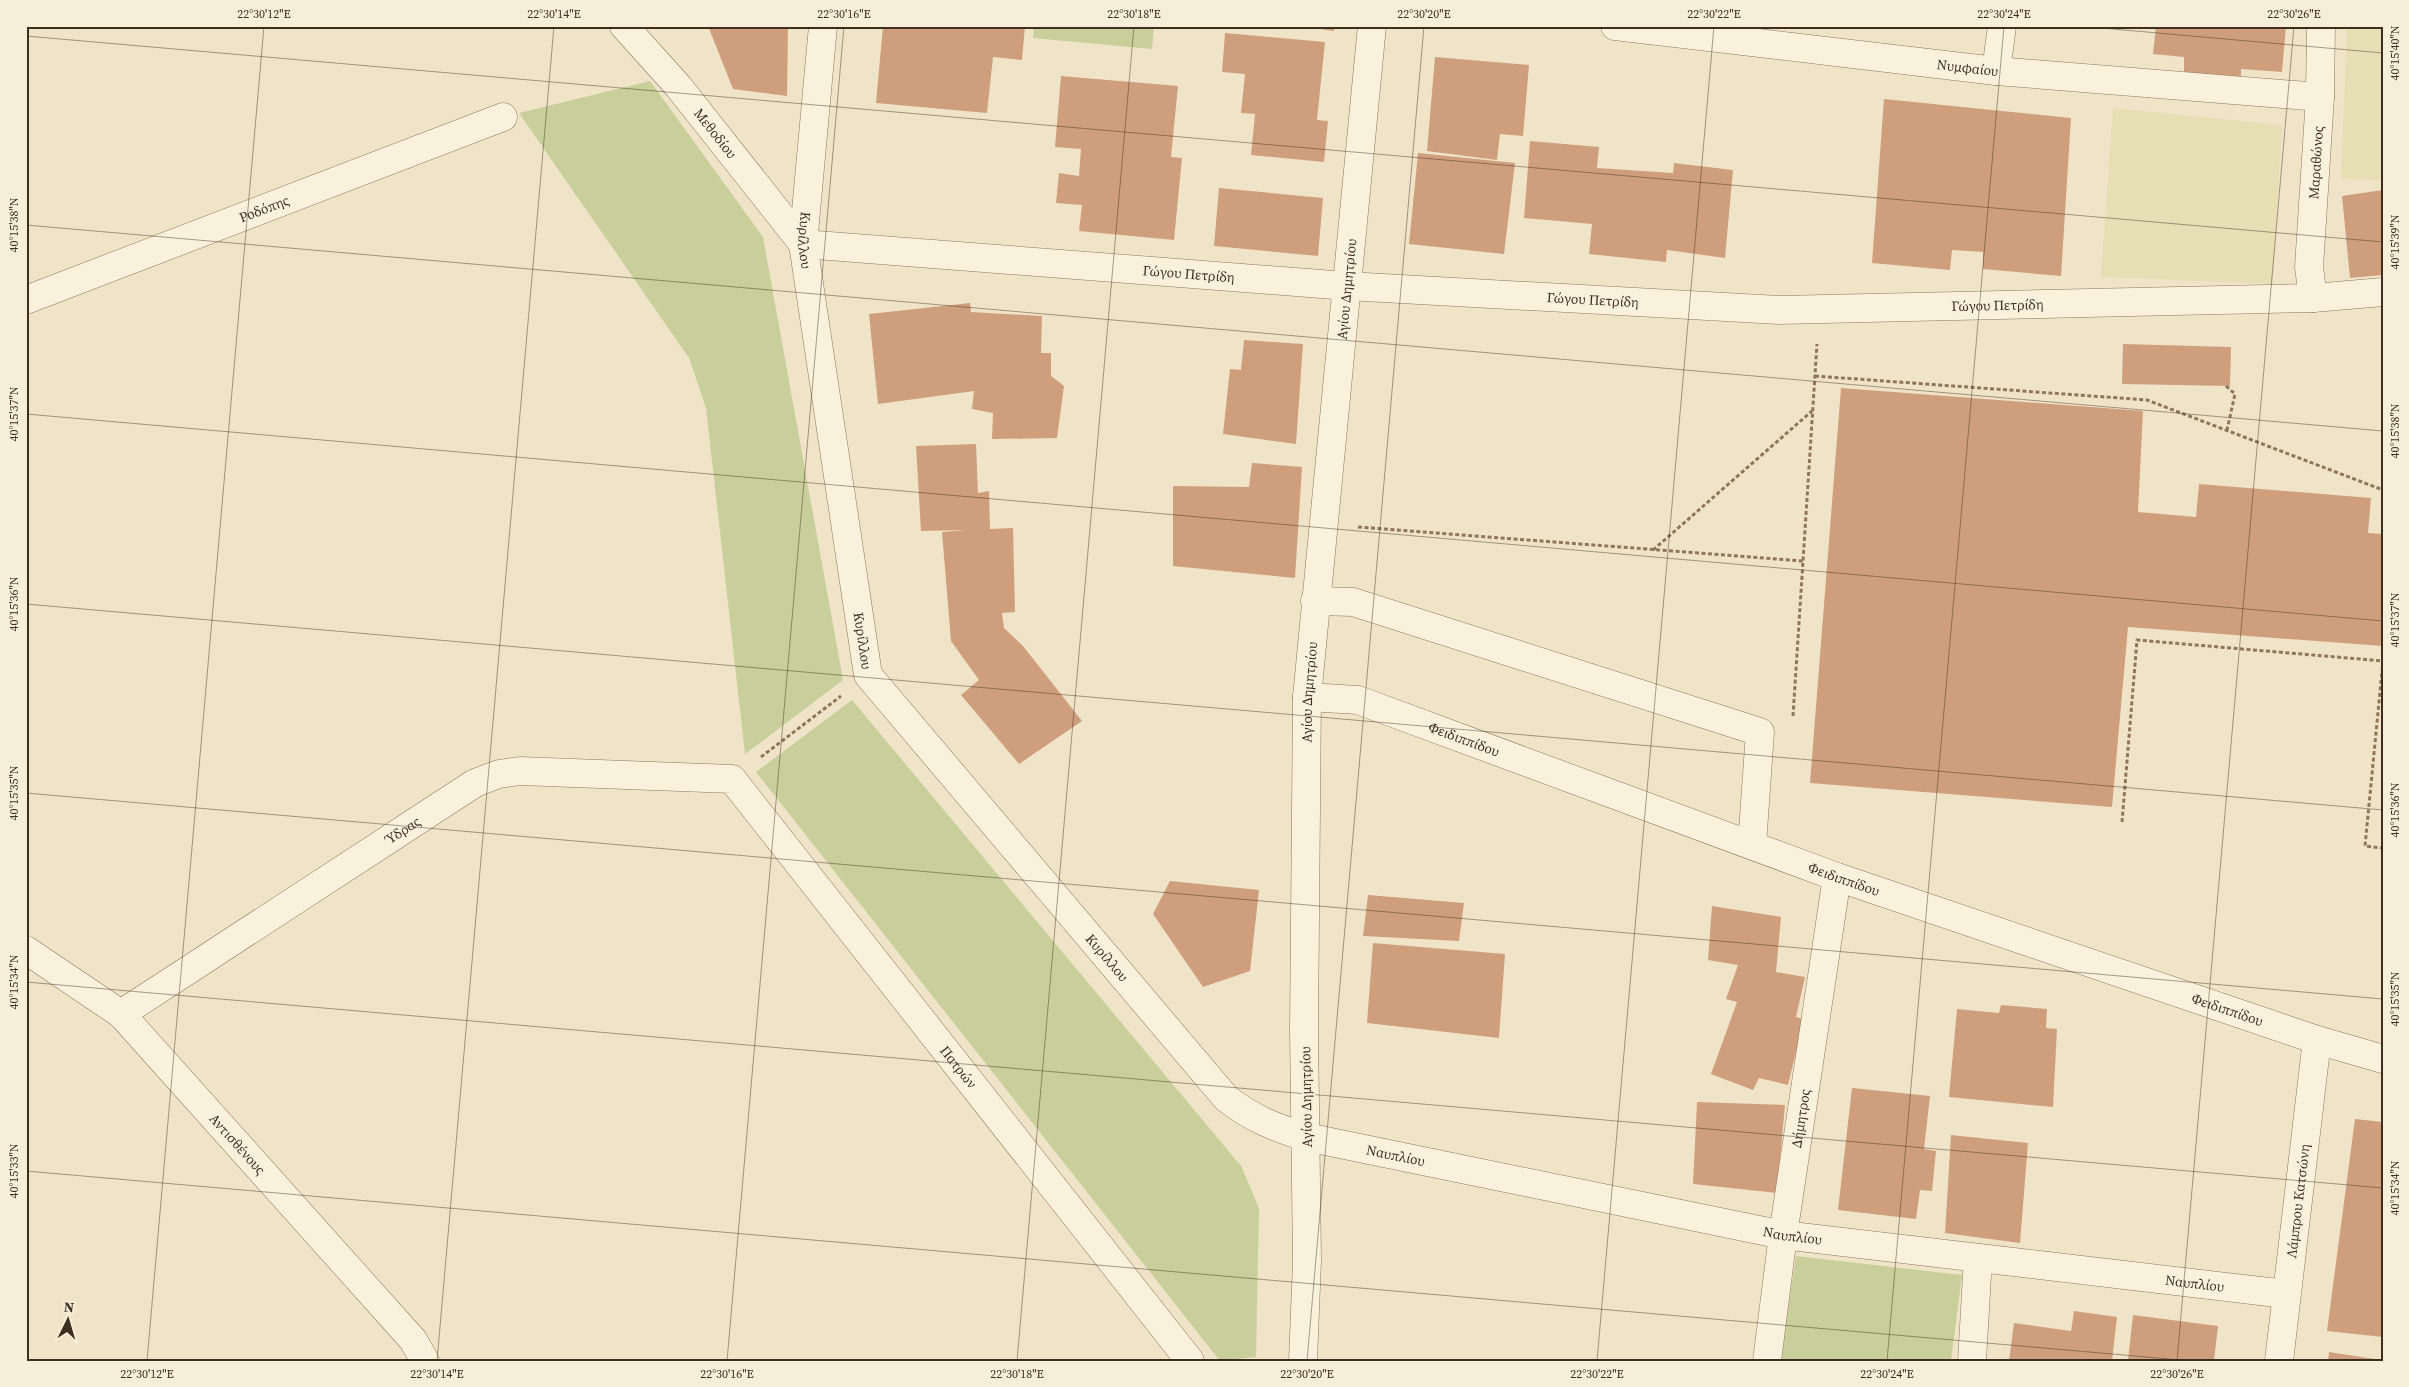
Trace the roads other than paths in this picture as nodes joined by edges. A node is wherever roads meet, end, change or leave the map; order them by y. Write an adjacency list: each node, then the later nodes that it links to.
1 (624, 26): 10 (street, Μεθοδίου)
2 (823, 26): 10 (street, Κυρίλλου)
3 (1372, 26): 11 (street, Αγίου Δημητρίου)
4 (1615, 26): 7 (street, Νυμφαίου)
5 (2002, 26): 7 (street)
6 (2320, 26): 8 (street, Μαραθώνος)
7 (1996, 71): 8 (street, Νυμφαίου)
8 (2320, 97): 13 (street, Μαραθώνος)
9 (503, 117): 14 (street, Ροδόπης)
10 (803, 244): 11 (street, Γώγου Πετρίδη); 24 (street, Κυρίλλου)
11 (1347, 286): 13 (street, Γώγου Πετρίδη); 15 (street, Αγίου Δημητρίου)
12 (2383, 292): 13 (street, Γώγου Πετρίδη)
13 (2312, 298)
14 (26, 300)
15 (1315, 601): 16 (street, Αγίου Δημητρίου); 18 (street)
16 (1307, 697): 18 (street, Φειδιππίδου); 24 (street, Αγίου Δημητρίου)
17 (728, 778): 21 (street, Ύδρας); 29 (street, Πατρών)
18 (1752, 845): 19 (street, Φειδιππίδου)
19 (1836, 877): 22 (street, Φειδιππίδου); 25 (street, Δήμητρος)
20 (26, 950): 21 (street, Αντισθένους)
21 (121, 1014): 28 (street, Αντισθένους)
22 (2317, 1040): 23 (street, Φειδιππίδου); 27 (street, Λάμπρου Κατσώνη)
23 (2383, 1059)
24 (1306, 1137): 25 (street, Ναυπλίου); 30 (street, Αγίου Δημητρίου)
25 (1783, 1236): 26 (street, Ναυπλίου); 31 (street, Δήμητρος)
26 (1978, 1258): 27 (street, Ναυπλίου); 32 (street)
27 (2286, 1294): 33 (street, Λάμπρου Κατσώνη)
28 (425, 1361)
29 (1190, 1361)
30 (1303, 1361)
31 (1768, 1361)
32 (1972, 1361)
33 (2279, 1361)

